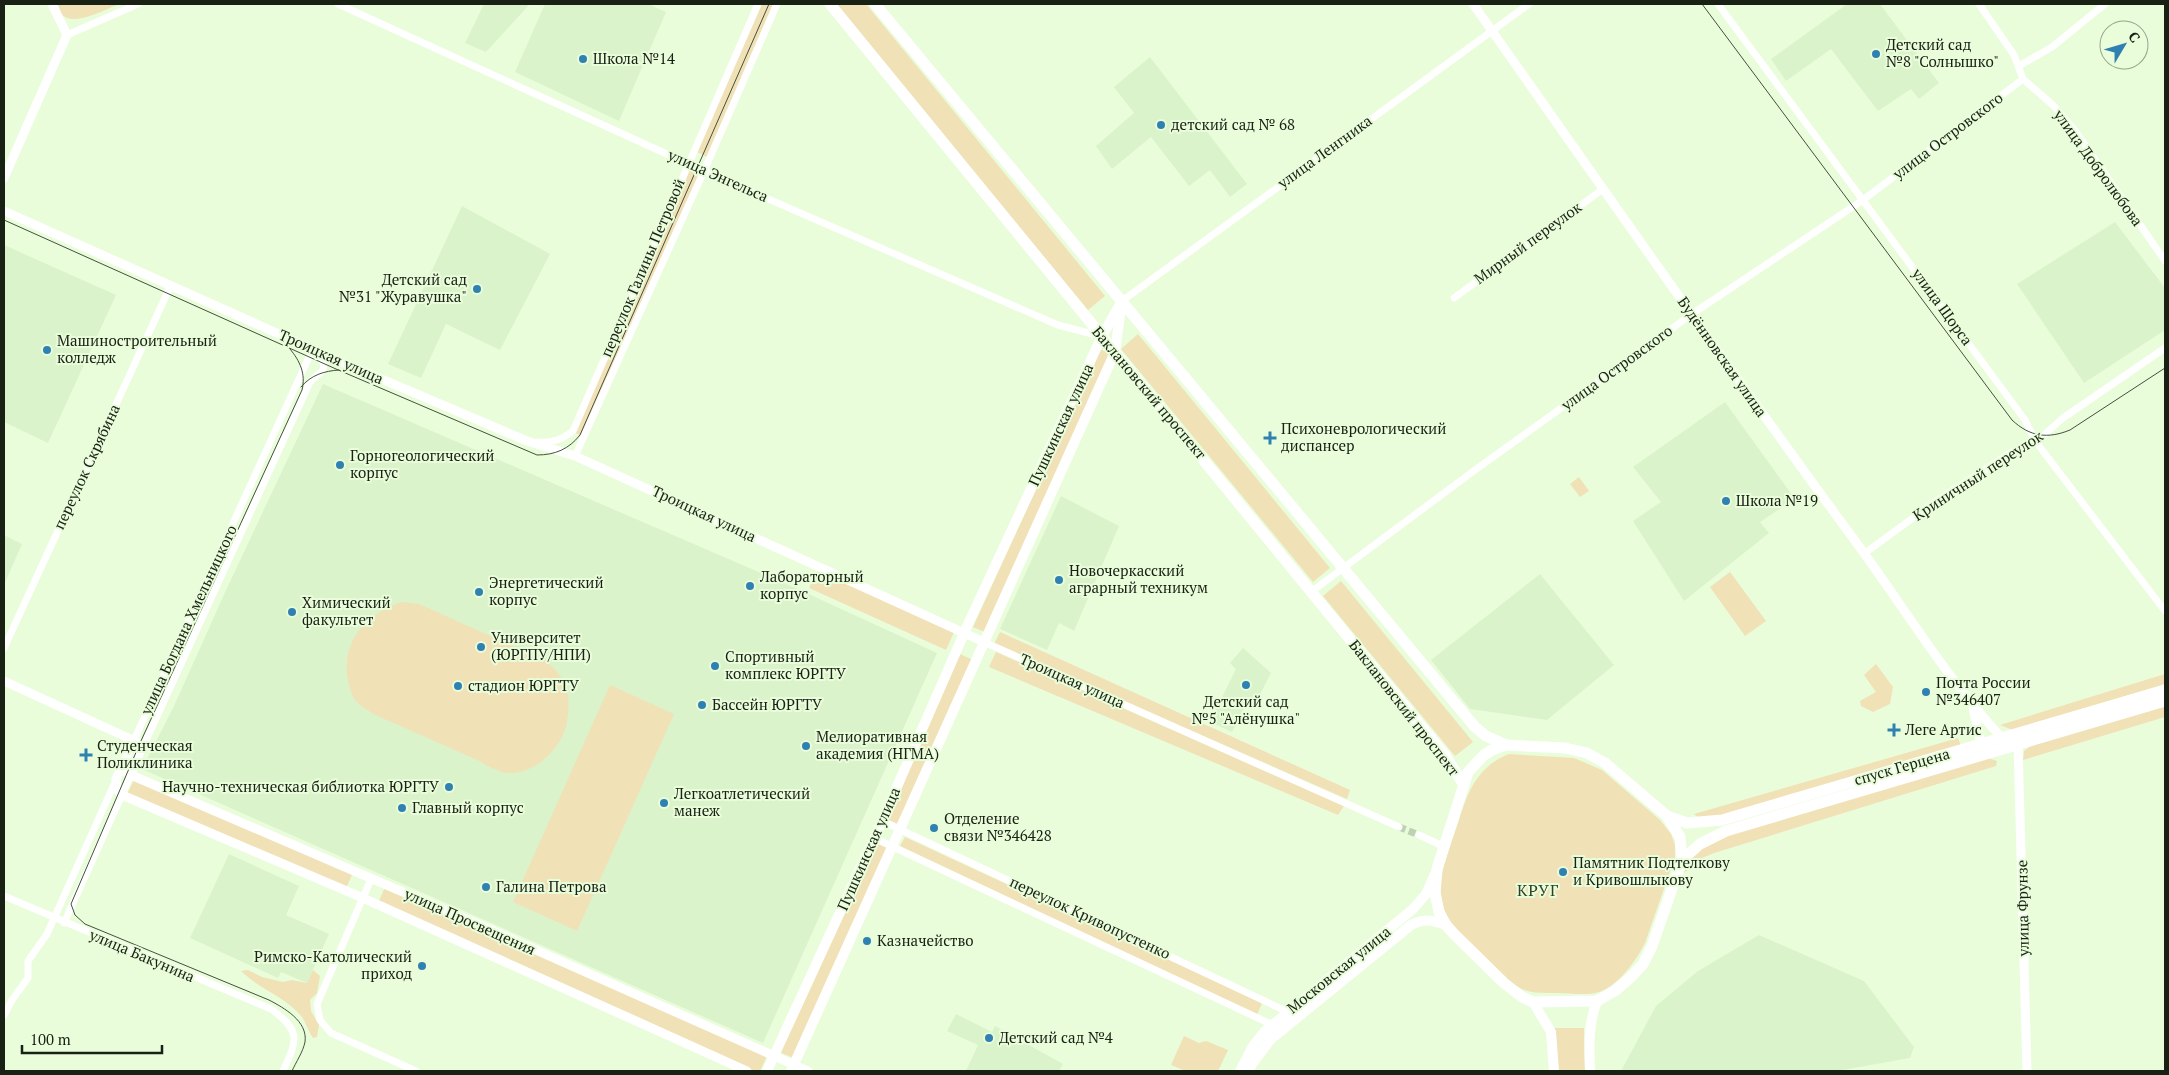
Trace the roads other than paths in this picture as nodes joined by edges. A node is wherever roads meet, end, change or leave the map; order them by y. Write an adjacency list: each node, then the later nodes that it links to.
1 (52, 4): 14 (street)
2 (138, 4): 14 (street)
3 (338, 4): 17 (street, улица Энгельса)
4 (758, 4): 17 (street, переулок Галины Петровой)
5 (777, 4): 18 (street, переулок Галины Петровой)
6 (830, 4): 28 (main road, Баклановский проспект)
7 (875, 4): 26 (main road)
8 (1473, 4): 13 (street, Будённовская улица)
9 (1529, 4): 13 (street, улица Ленгника)
10 (1718, 4): 21 (street, улица Щорса)
11 (1979, 4): 15 (street, улица Добролюбова)
12 (2105, 4): 15 (street)
13 (1492, 31): 20 (street, Будённовская улица); 26 (street, улица Ленгника)
14 (66, 35): 19 (street)
15 (2019, 66): 16 (street, улица Добролюбова)
16 (2024, 79): 21 (street, улица Островского); 23 (street, улица Добролюбова)
17 (689, 163): 18 (street, улица Энгельса); 32 (street, переулок Галины Петровой)
18 (704, 170): 28 (street, улица Энгельса); 34 (street, переулок Галины Петровой)
19 (4, 178)
20 (1603, 189): 25 (street, Мирный переулок); 27 (street, Будённовская улица)
21 (1863, 200): 27 (street, улица Островского); 33 (street, улица Щорса)
22 (4, 211): 24 (street, Троицкая улица)
23 (2165, 261)
24 (170, 287): 31 (street, Троицкая улица); 41 (street, переулок Скрябина)
25 (1454, 298)
26 (1122, 301): 28 (main road, Пушкинская улица); 30 (main road, Пушкинская улица); 36 (main road)
27 (1692, 314): 35 (street, Будённовская улица); 36 (street, улица Островского)
28 (1102, 336): 30 (main road, Баклановский проспект); 39 (main road, Пушкинская улица)
29 (2165, 348): 33 (street, Криничный переулок)
30 (1115, 352): 37 (main road, Баклановский проспект); 40 (main road, Пушкинская улица)
31 (312, 353): 32 (street, Троицкая улица); 47 (street, улица Богдана Хмельницкого); 48 (street, улица Богдана Хмельницкого)
32 (526, 441): 34 (street, Троицкая улица)
33 (2036, 442): 35 (street, Криничный переулок); 38 (street, улица Щорса)
34 (575, 456): 39 (street, Троицкая улица)
35 (1865, 553): 45 (street, Будённовская улица)
36 (1343, 567): 37 (street, улица Островского); 50 (main road)
37 (1311, 592): 56 (main road, Баклановский проспект)
38 (2165, 611)
39 (964, 634): 40 (street, Троицкая улица); 59 (main road, Пушкинская улица)
40 (984, 642): 60 (street, Троицкая улица); 61 (main road, Пушкинская улица)
41 (4, 648)
42 (4, 681): 47 (street)
43 (2165, 690): 46 (main road, спуск Герцена)
44 (2165, 701): 51 (main road, спуск Герцена)
45 (1973, 708): 46 (street, Будённовская улица); 49 (street, Будённовская улица)
46 (2002, 738): 49 (main road, спуск Герцена)
47 (134, 740): 48 (street); 52 (street); 53 (street, улица Богдана Хмельницкого)
48 (144, 744): 52 (street, улица Богдана Хмельницкого)
49 (1981, 744): 58 (main road, спуск Герцена)
50 (1506, 745): 56 (main road); 58 (main road)
51 (2018, 745): 66 (main road, спуск Герцена); 90 (street, улица Фрунзе)
52 (140, 754): 54 (street, улица Богдана Хмельницкого)
53 (120, 770): 54 (street); 55 (street, улица Богдана Хмельницкого)
54 (131, 774): 57 (street, улица Богдана Хмельницкого); 68 (street, улица Просвещения)
55 (116, 779): 57 (street); 71 (street, улица Богдана Хмельницкого)
56 (1464, 785): 65 (main road)
57 (122, 795): 70 (street, улица Просвещения); 72 (street, улица Богдана Хмельницкого)
58 (1668, 816): 66 (main road)
59 (882, 821): 61 (street, переулок Кривопустенко); 63 (main road, Пушкинская улица)
60 (1399, 827)
61 (901, 829): 64 (main road, Пушкинская улица); 77 (street, переулок Кривопустенко)
62 (1419, 835): 65 (street)
63 (874, 838): 64 (street, переулок Кривопустенко); 79 (main road, Пушкинская улица)
64 (893, 847): 78 (street, переулок Кривопустенко); 80 (main road, Пушкинская улица)
65 (1445, 847): 67 (main road)
66 (1682, 860): 74 (main road)
67 (1437, 869): 73 (main road); 77 (main road, Московская улица)
68 (371, 879): 70 (street); 79 (street, улица Просвещения)
69 (4, 896): 71 (street, улица Бакунина)
70 (363, 898): 82 (street); 83 (street, улица Просвещения)
71 (54, 919): 72 (street, улица Бакунина); 76 (street, улица Богдана Хмельницкого)
72 (64, 923): 81 (street, улица Бакунина)
73 (1446, 925): 75 (main road); 77 (main road, Московская улица)
74 (1597, 1001): 75 (main road); 89 (main road)
75 (1533, 1002): 88 (main road)
76 (4, 1015)
77 (1291, 1016): 78 (main road, Московская улица)
78 (1277, 1028): 86 (main road, Московская улица); 87 (main road, Московская улица)
79 (774, 1056): 80 (street, улица Просвещения); 84 (main road, Пушкинская улица)
80 (793, 1068): 85 (street, улица Просвещения)
81 (283, 1071)
82 (416, 1071)
83 (747, 1071)
84 (767, 1071)
85 (808, 1071)
86 (1240, 1071)
87 (1249, 1071)
88 (1554, 1071)
89 (1590, 1071)
90 (2027, 1071)

